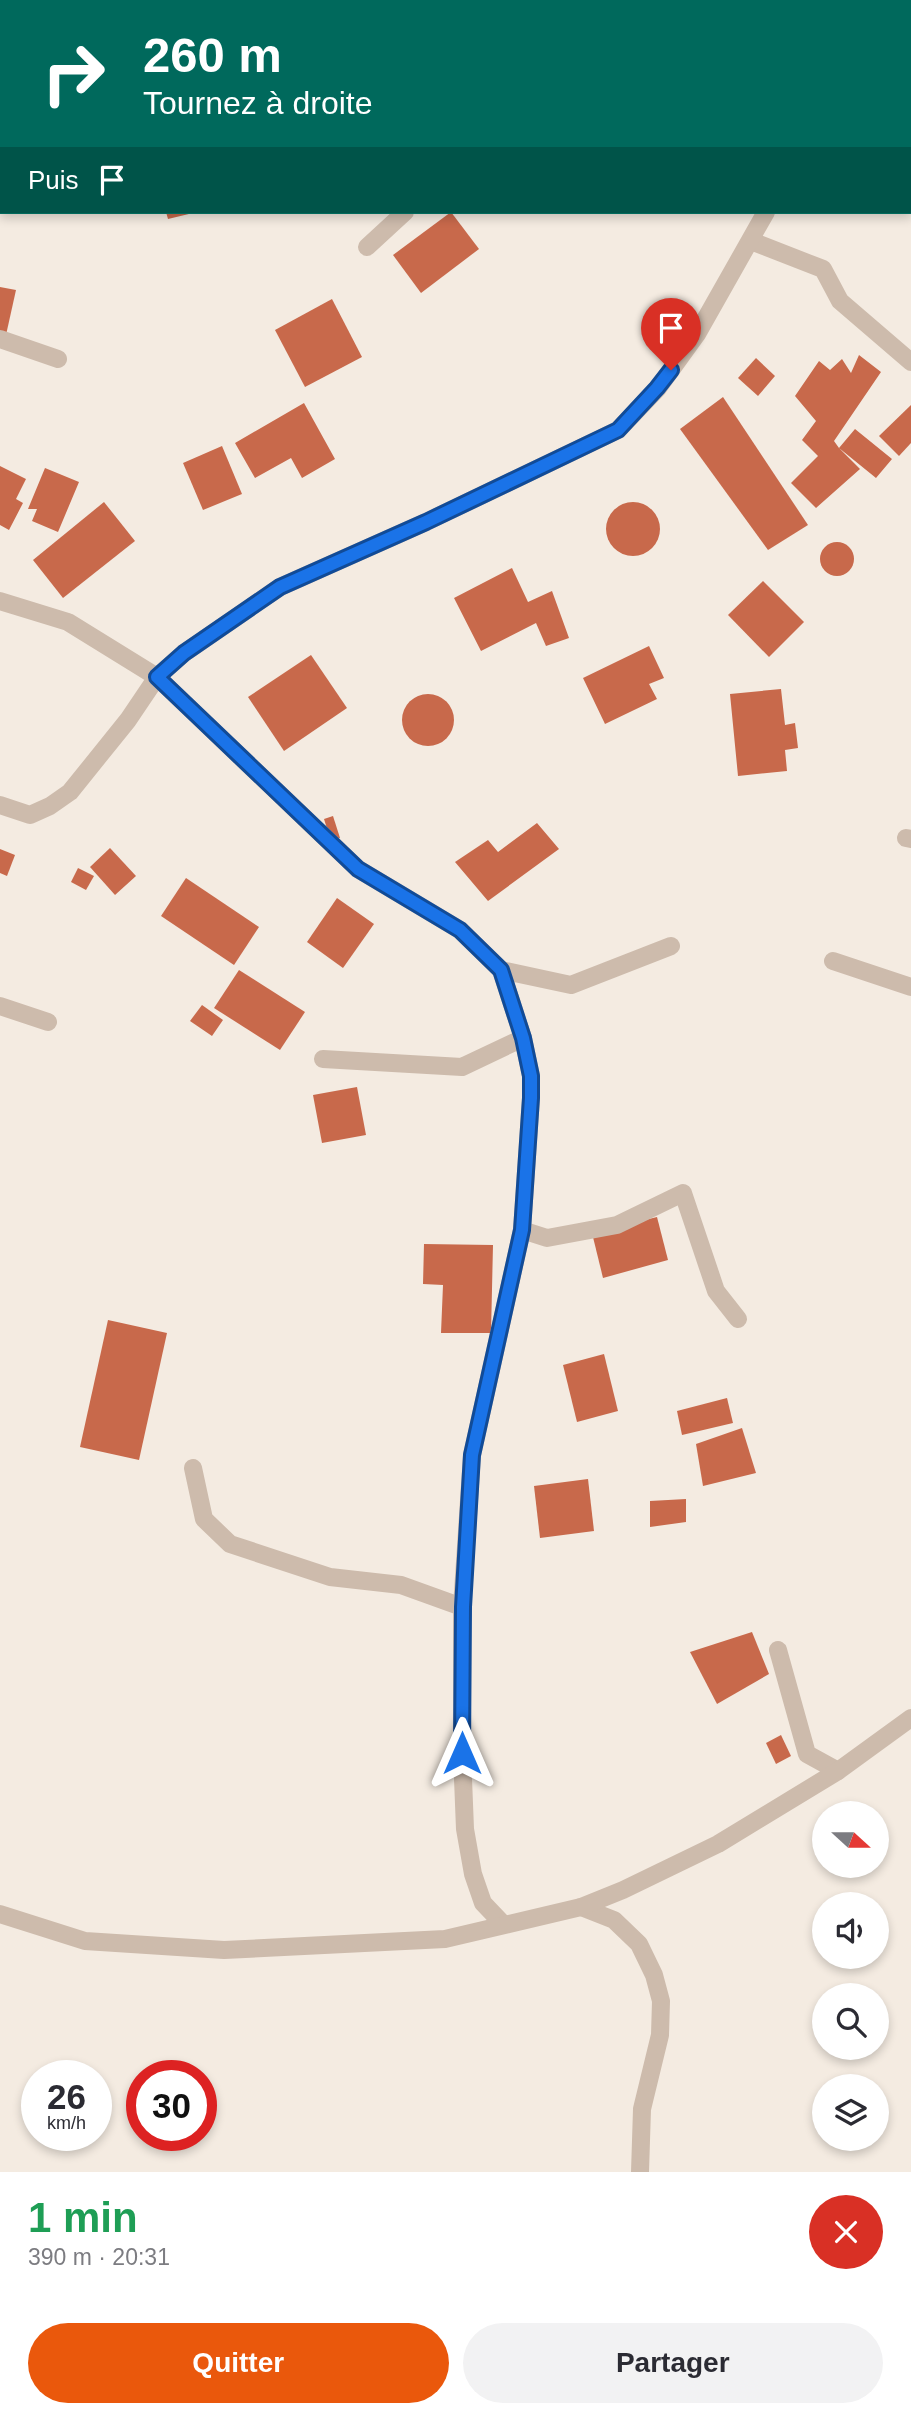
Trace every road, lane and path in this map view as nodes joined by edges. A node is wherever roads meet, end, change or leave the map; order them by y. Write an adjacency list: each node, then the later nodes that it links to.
1 (403, 214): 4 (street)
2 (765, 214): 3 (street)
3 (751, 241): 7 (street); 9 (street)
4 (367, 247)
5 (0, 339): 6 (street)
6 (58, 359)
7 (911, 362)
8 (0, 601): 9 (street)
9 (157, 677): 10 (street); 13 (street)
10 (0, 805)
11 (671, 946): 13 (street)
12 (833, 961): 14 (street)
13 (501, 970): 17 (street)
14 (911, 987)
15 (0, 1006): 16 (street)
16 (48, 1022)
17 (523, 1038): 18 (street); 19 (street)
18 (323, 1059)
19 (522, 1230): 20 (street); 22 (street)
20 (738, 1319)
21 (193, 1468): 22 (street)
22 (463, 1607): 28 (street)
23 (778, 1650): 25 (street)
24 (911, 1718): 25 (street)
25 (838, 1770): 26 (street)
26 (581, 1907): 28 (street); 29 (street)
27 (0, 1914): 28 (street)
28 (503, 1924)
29 (640, 2172)

